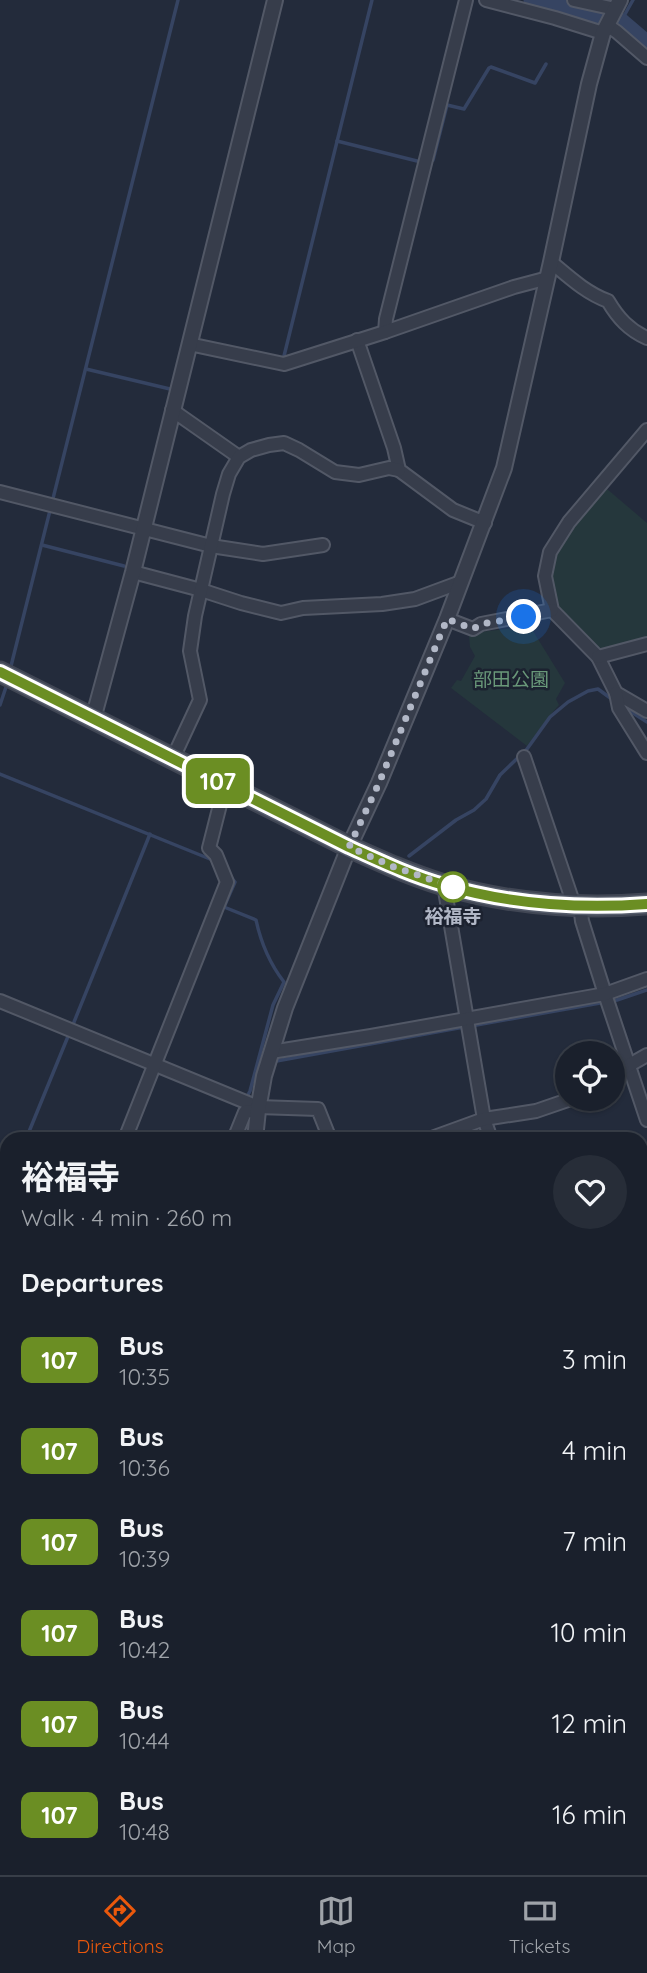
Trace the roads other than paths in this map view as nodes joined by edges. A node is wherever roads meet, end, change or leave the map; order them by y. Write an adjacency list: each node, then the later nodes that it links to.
1 (275, 0): 12 (street)
2 (466, 0): 9 (street)
3 (486, 0): 5 (street)
4 (574, 0): 5 (street)
5 (611, 17): 6 (street); 7 (street)
6 (647, 58)
7 (551, 262): 8 (street); 10 (street)
8 (548, 278): 9 (street); 18 (street)
9 (385, 332): 11 (street)
10 (647, 338)
11 (357, 340): 12 (street); 16 (street)
12 (189, 344): 13 (street)
13 (173, 410): 15 (street); 19 (street)
14 (647, 430): 25 (street)
15 (239, 457): 16 (street); 21 (street)
16 (399, 470): 18 (street)
17 (0, 492): 19 (street)
18 (485, 523): 23 (street)
19 (144, 528): 21 (street); 22 (street)
20 (323, 545): 21 (street)
21 (211, 546): 24 (street)
22 (133, 572): 24 (street); 32 (street)
23 (461, 582): 24 (street); 26 (street)
24 (201, 590): 35 (street)
25 (552, 610): 26 (street); 28 (street)
26 (447, 619): 37 (street)
27 (647, 644): 28 (street)
28 (598, 657): 30 (street)
29 (0, 672): 32 (main road)
30 (616, 693): 31 (street); 33 (street)
31 (647, 711)
32 (93, 719): 35 (main road)
33 (647, 753)
34 (524, 757): 40 (street)
35 (173, 758): 36 (main road)
36 (225, 785): 37 (main road); 47 (street)
37 (349, 847): 38 (main road); 45 (street)
38 (444, 885): 40 (main road); 44 (street)
39 (647, 904): 40 (main road)
40 (577, 905): 42 (street)
41 (647, 979): 42 (street)
42 (605, 994): 44 (street); 48 (street)
43 (0, 1001): 47 (street)
44 (467, 1018): 45 (street); 52 (street)
45 (271, 1052): 51 (street)
46 (647, 1055): 48 (street)
47 (154, 1063): 51 (street); 54 (street)
48 (629, 1066): 49 (street); 53 (street)
49 (625, 1068)
50 (555, 1104): 52 (street)
51 (258, 1108): 55 (street); 56 (street); 57 (street)
52 (484, 1119): 58 (street); 59 (street)
53 (647, 1120)
54 (127, 1132)
55 (236, 1132)
56 (256, 1132)
57 (327, 1132)
58 (448, 1132)
59 (489, 1132)

